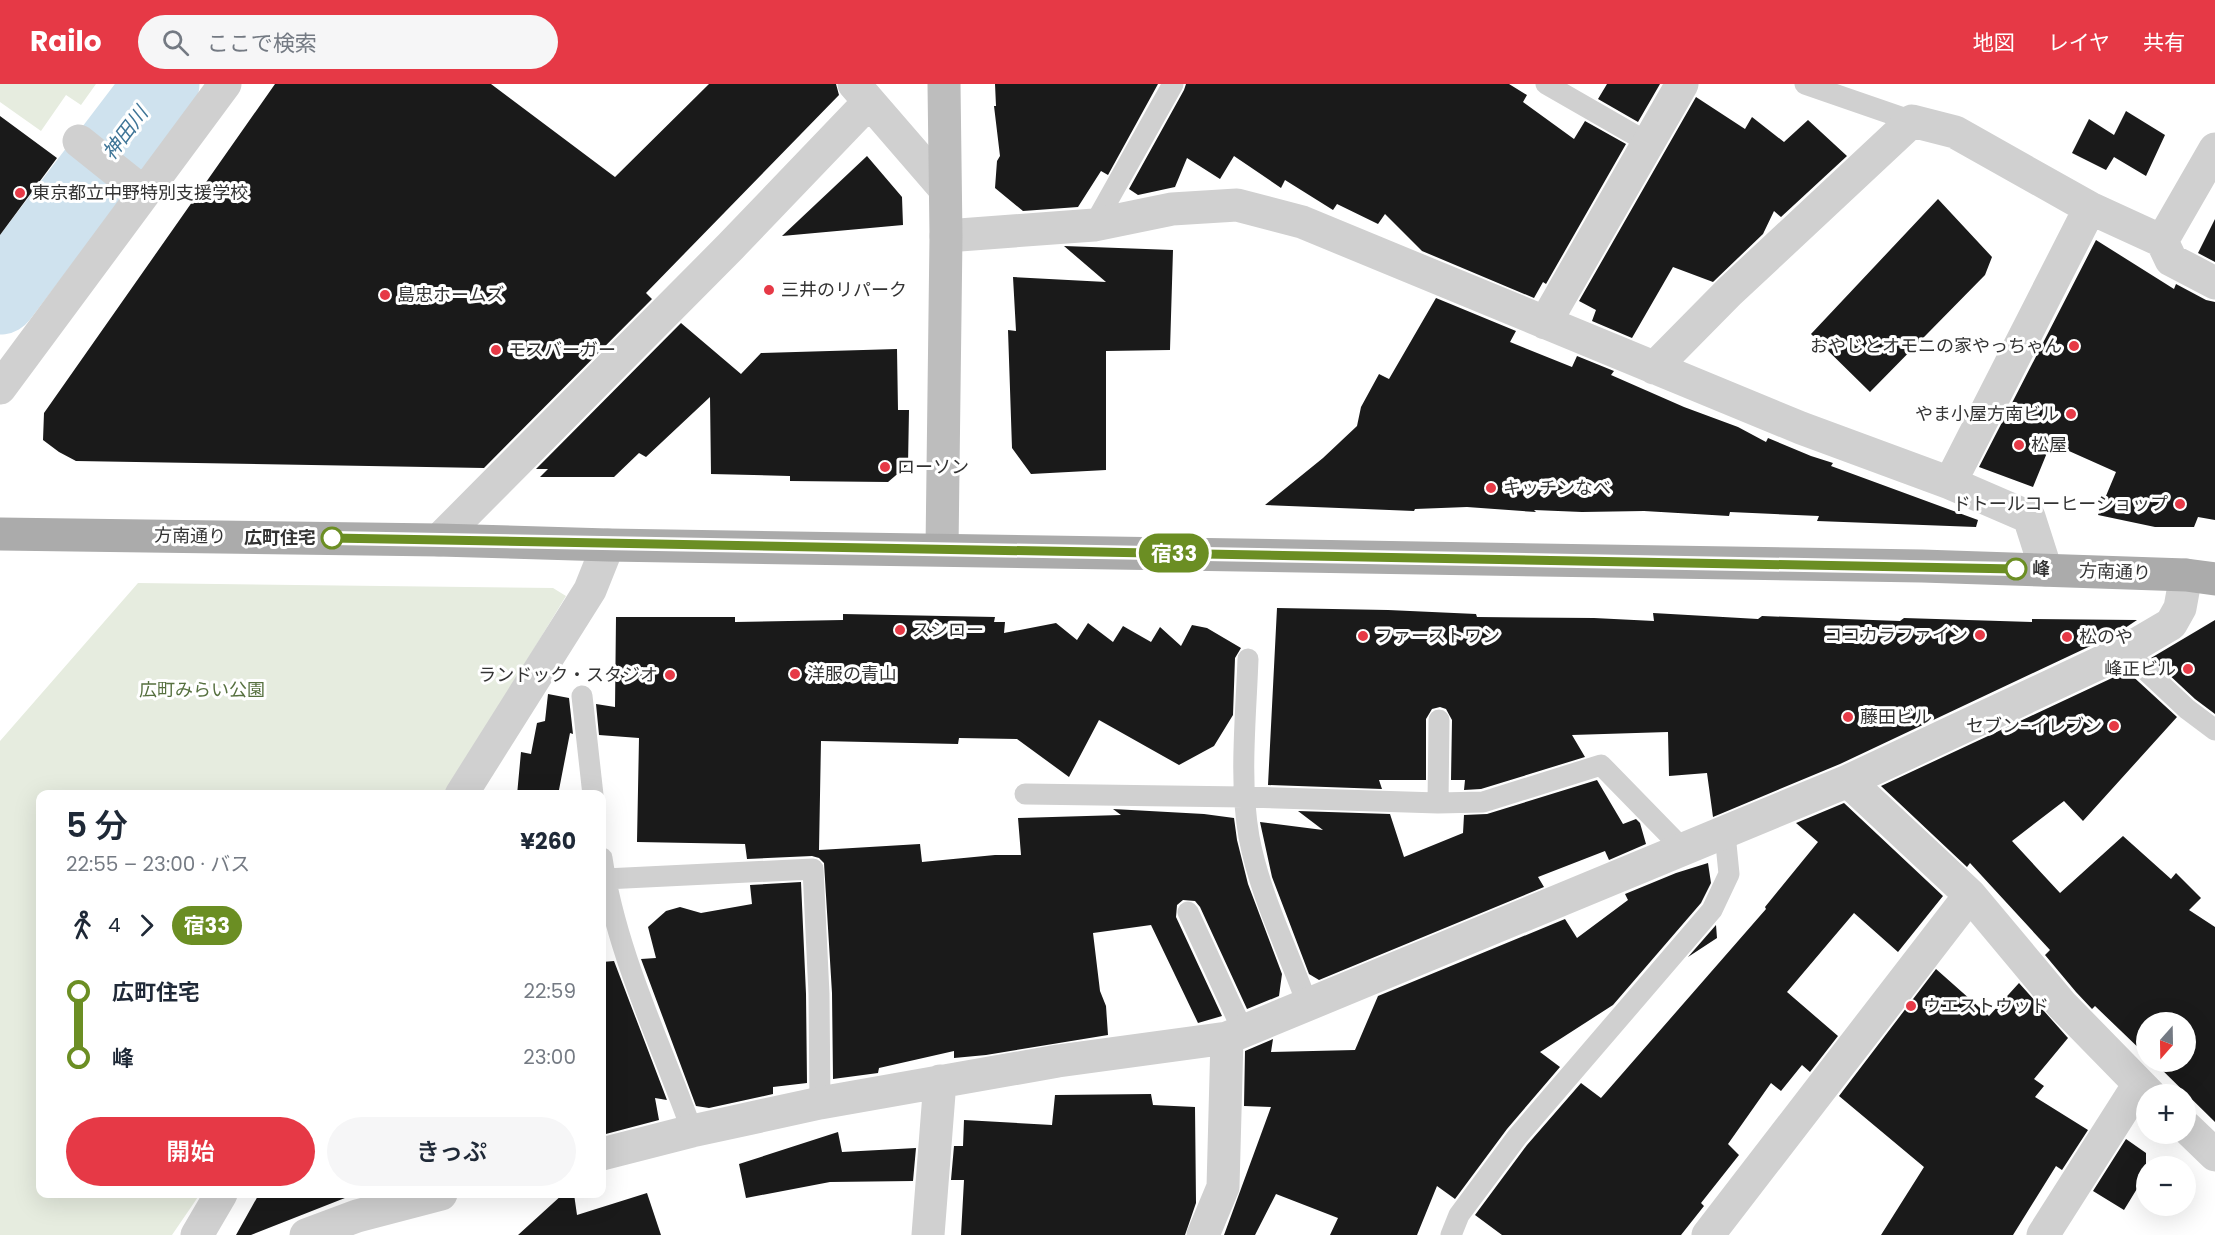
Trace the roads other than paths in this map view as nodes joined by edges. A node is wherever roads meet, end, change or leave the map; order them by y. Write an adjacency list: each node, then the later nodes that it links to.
1 (225, 84): 12 (street)
2 (944, 84): 13 (street)
3 (1173, 84): 15 (lane)
4 (1546, 84): 10 (lane)
5 (1682, 84): 10 (street)
6 (1805, 84): 8 (lane)
7 (862, 93): 13 (street); 24 (street)
8 (1912, 121): 14 (street); 20 (street)
9 (79, 141): 12 (street)
10 (1647, 142): 19 (street)
11 (2215, 149): 17 (street)
12 (135, 186): 21 (street)
13 (944, 188): 16 (street)
14 (2090, 208): 17 (street); 22 (street)
15 (1094, 225): 16 (street); 19 (street)
16 (946, 236): 26 (street)
17 (2162, 241): 18 (street)
18 (2215, 283)
19 (1545, 323): 20 (street)
20 (1654, 368): 22 (street)
21 (0, 388)
22 (1950, 483): 27 (street)
23 (0, 534): 24 (main road, 方南通り)
24 (439, 540): 25 (main road, 方南通り)
25 (608, 545): 26 (main road, 方南通り); 35 (street)
26 (942, 549): 27 (main road, 方南通り)
27 (2046, 570): 28 (main road, 方南通り)
28 (2201, 577): 29 (street)
29 (2126, 651): 33 (lane); 34 (street)
30 (1248, 659): 38 (lane)
31 (582, 696): 36 (lane)
32 (1439, 720): 39 (lane)
33 (2215, 730)
34 (1848, 781): 40 (street); 44 (street)
35 (464, 790)
36 (592, 790)
37 (1025, 794): 38 (lane)
38 (1245, 797): 39 (lane); 46 (lane)
39 (1438, 804): 41 (lane)
40 (1725, 834): 41 (street); 62 (lane)
41 (1683, 849): 46 (street)
42 (606, 879): 50 (lane)
43 (606, 882): 52 (lane)
44 (1970, 895): 49 (street); 63 (street)
45 (1188, 912): 47 (lane)
46 (1308, 1006): 47 (street)
47 (1235, 1034): 48 (street); 61 (street)
48 (940, 1081): 50 (street); 60 (street)
49 (2139, 1084)
50 (820, 1103): 52 (street)
51 (2136, 1103): 64 (street)
52 (692, 1131): 54 (street)
53 (2196, 1137): 55 (street)
54 (606, 1153)
55 (2215, 1155)
56 (219, 1198): 58 (street)
57 (426, 1198): 59 (street)
58 (197, 1235)
59 (306, 1235)
60 (928, 1235)
61 (1203, 1235)
62 (1451, 1235)
63 (1708, 1235)
64 (2043, 1235)

